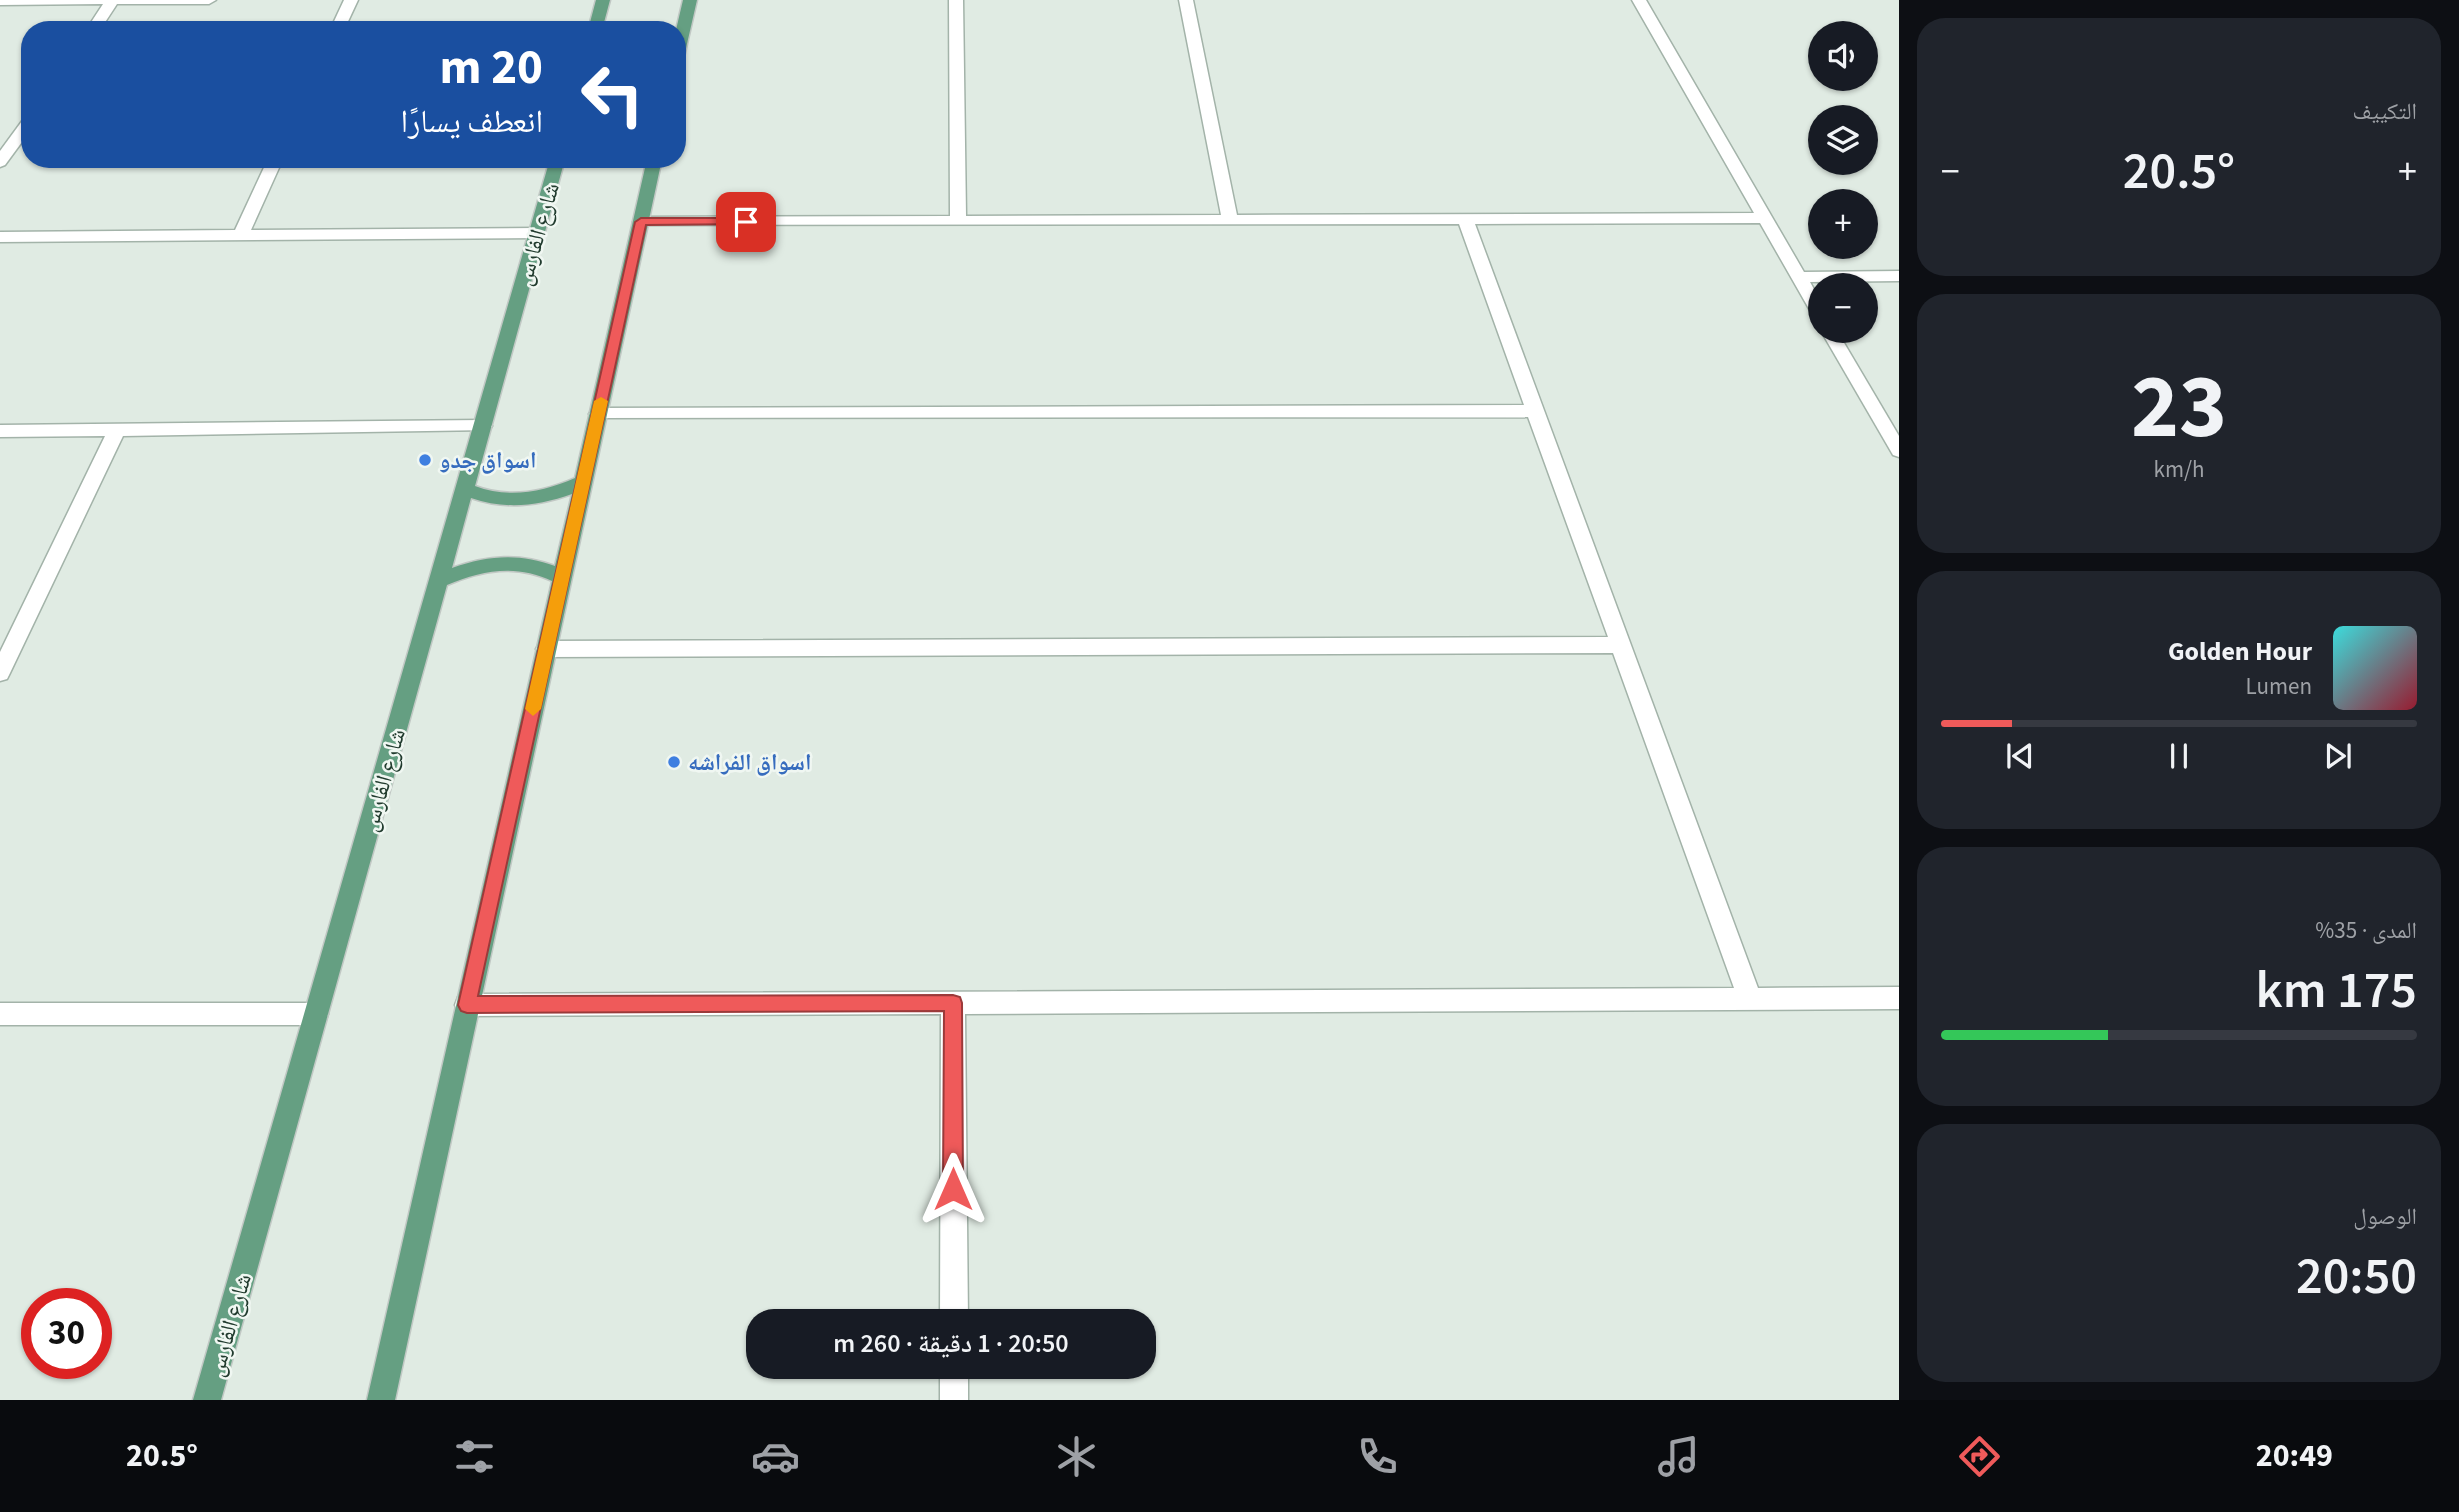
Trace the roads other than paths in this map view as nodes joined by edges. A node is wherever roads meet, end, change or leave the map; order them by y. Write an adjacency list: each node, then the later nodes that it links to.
1 (113, 0): 2 (street); 9 (street); 10 (street)
2 (209, 0)
3 (351, 0): 11 (street)
4 (603, 0): 12 (main road)
5 (690, 0): 13 (main road)
6 (956, 0): 24 (street)
7 (1186, 0): 23 (street)
8 (1639, 0): 21 (street)
9 (0, 1)
10 (99, 21)
11 (341, 21)
12 (597, 21)
13 (685, 21)
14 (21, 132): 16 (street)
15 (0, 136): 16 (street)
16 (18, 136): 17 (street)
17 (0, 162)
18 (272, 168): 27 (street)
19 (555, 168): 26 (main road, شارع الفارس)
20 (653, 168): 25 (main road)
21 (1764, 218): 22 (street); 30 (street)
22 (1465, 219): 23 (street); 33 (street)
23 (1230, 220): 24 (street)
24 (958, 221): 25 (street)
25 (641, 222): 34 (main road)
26 (537, 233): 27 (street); 35 (main road, شارع الفارس)
27 (241, 235): 28 (street)
28 (0, 237)
29 (1899, 276): 30 (street)
30 (1798, 277): 31 (street)
31 (1808, 294)
32 (1836, 343): 38 (street)
33 (1535, 411): 34 (street); 43 (street)
34 (598, 414): 39 (main road)
35 (482, 426): 37 (street); 40 (main road, شارع الفارس)
36 (0, 430): 37 (street)
37 (117, 430): 45 (street)
38 (1899, 451)
39 (583, 482): 40 (main road); 41 (main road)
40 (465, 489): 42 (main road, شارع الفارس)
41 (562, 577): 42 (main road); 44 (main road)
42 (439, 581): 51 (main road, شارع الفارس)
43 (1621, 645): 44 (street); 47 (street)
44 (546, 649): 49 (main road)
45 (0, 673)
46 (1899, 998): 47 (street)
47 (1750, 999): 48 (street)
48 (953, 1003): 49 (street); 52 (street)
49 (467, 1005): 55 (main road)
50 (0, 1014): 51 (street)
51 (316, 1014): 54 (main road, شارع الفارس)
52 (954, 1309)
53 (954, 1379): 56 (street)
54 (208, 1400)
55 (380, 1400)
56 (954, 1400)

